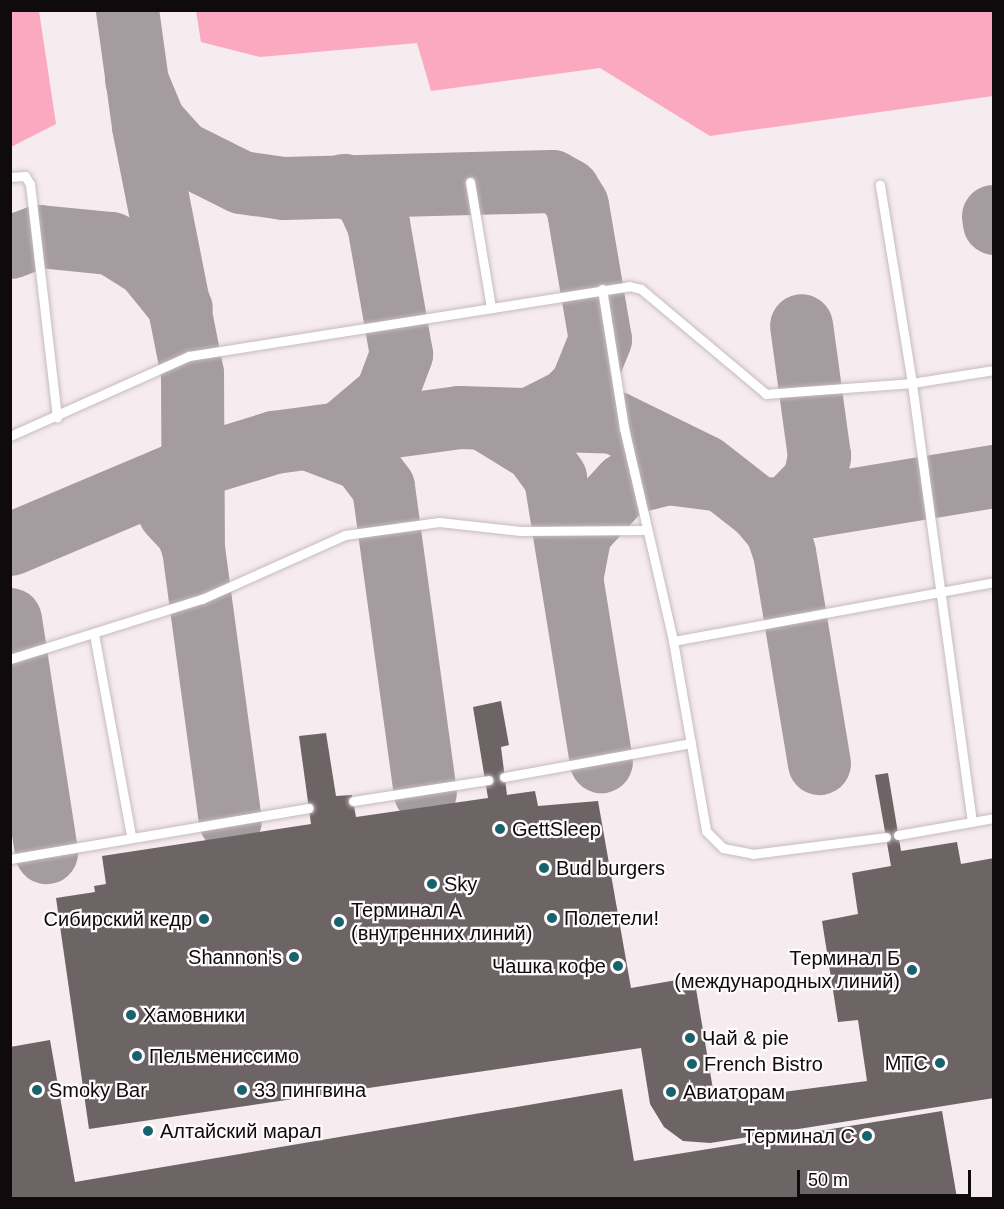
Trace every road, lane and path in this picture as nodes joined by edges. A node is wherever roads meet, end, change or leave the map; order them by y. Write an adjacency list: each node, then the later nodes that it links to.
1 (10, 177): 8 (lane)
2 (470, 182): 5 (lane)
3 (880, 185): 7 (lane)
4 (602, 289): 5 (lane); 7 (lane); 10 (lane)
5 (491, 308): 8 (lane)
6 (993, 370): 7 (lane)
7 (912, 383): 12 (lane)
8 (57, 417): 9 (lane)
9 (10, 436)
10 (647, 530): 13 (lane); 14 (lane)
11 (993, 582): 12 (lane)
12 (940, 589): 14 (lane); 22 (lane)
13 (94, 634): 15 (lane); 24 (lane)
14 (673, 641): 16 (lane)
15 (10, 659)
16 (691, 743): 17 (lane); 25 (lane)
17 (504, 777)
18 (488, 780): 19 (lane)
19 (353, 801)
20 (309, 808): 24 (lane)
21 (993, 818): 22 (lane)
22 (972, 822): 23 (lane)
23 (898, 834)
24 (131, 836): 26 (lane)
25 (886, 837)
26 (10, 859)

